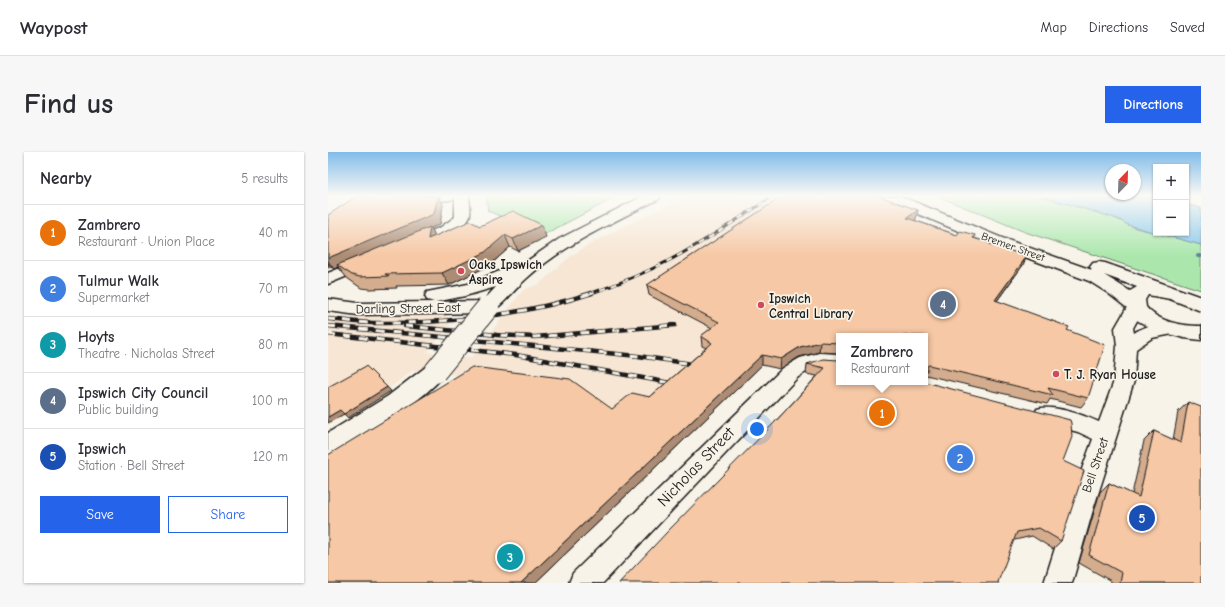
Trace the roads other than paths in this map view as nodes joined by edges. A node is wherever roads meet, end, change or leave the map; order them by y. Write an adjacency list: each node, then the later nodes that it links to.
1 (462, 216): 6 (street)
2 (615, 216): 5 (street)
3 (936, 216): 13 (street, Bremer Street)
4 (975, 216): 7 (street, Bremer Street)
5 (536, 260): 9 (street, Darling Street East); 11 (street)
6 (328, 279)
7 (1174, 293): 10 (street, Bremer Street); 13 (street); 14 (street)
8 (328, 298): 9 (street, Darling Street East)
9 (419, 298): 11 (street, Darling Street East)
10 (1201, 301)
11 (486, 304): 12 (street, Darling Street East); 22 (street, bridge)
12 (328, 305)
13 (1136, 305): 15 (street, Bremer Street); 17 (street, Bell Street)
14 (1201, 305)
15 (1172, 330): 16 (street); 17 (street); 18 (street)
16 (1201, 333)
17 (1127, 346): 21 (street, Bell Street)
18 (1201, 346)
19 (836, 361): 23 (street, Nicholas Street)
20 (1023, 409): 21 (street)
21 (1105, 435): 24 (street, Bell Street)
22 (328, 446)
23 (583, 583)
24 (1058, 583)

